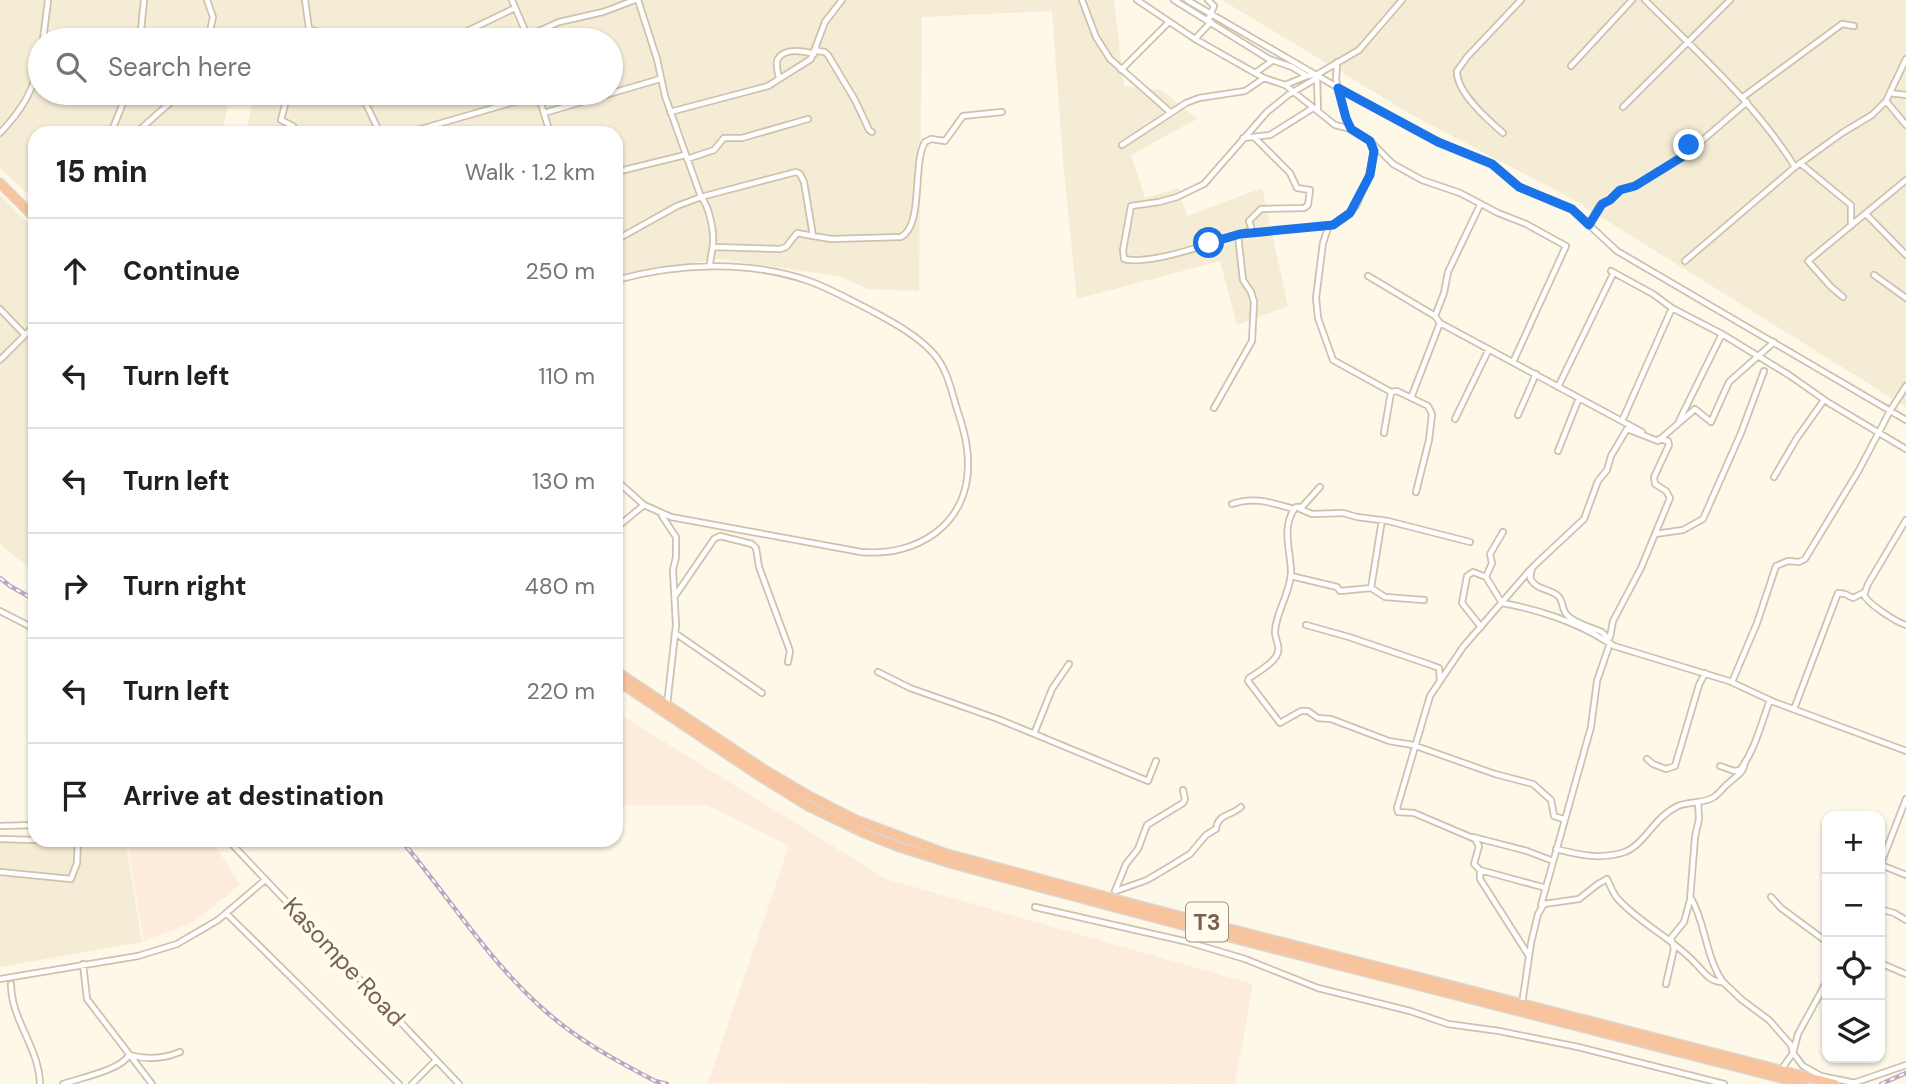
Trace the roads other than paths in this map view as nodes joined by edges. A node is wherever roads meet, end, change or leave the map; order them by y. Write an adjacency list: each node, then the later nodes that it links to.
1 (48, 0): 23 (street)
2 (144, 0): 24 (street)
3 (206, 0): 25 (street)
4 (305, 0): 26 (street)
5 (512, 0): 18 (street)
6 (637, 0): 29 (street); 44 (street)
7 (842, 0): 32 (street)
8 (1082, 0): 38 (street)
9 (1137, 0): 21 (street)
10 (1174, 0): 20 (street)
11 (1187, 0): 19 (street)
12 (1208, 0): 19 (street)
13 (1402, 0): 36 (street)
14 (1521, 0): 79 (street)
15 (1632, 0): 37 (street)
16 (1645, 0): 31 (street)
17 (1730, 0): 31 (street)
18 (515, 8): 27 (street); 28 (street)
19 (1211, 14): 20 (street); 41 (street)
20 (1209, 21): 30 (street); 35 (street)
21 (1168, 23): 30 (street); 38 (street)
22 (1854, 26): 51 (street)
23 (44, 28)
24 (141, 28)
25 (211, 28)
26 (309, 28)
27 (473, 28)
28 (524, 28)
29 (549, 28)
30 (1195, 39): 39 (street)
31 (1688, 43): 51 (street); 62 (street)
32 (816, 47): 33 (street); 78 (street)
33 (814, 54): 42 (street); 42 (street)
34 (1906, 59): 49 (street)
35 (1272, 61): 39 (street); 40 (street)
36 (1337, 62): 41 (street); 46 (street)
37 (1571, 66)
38 (1121, 70): 66 (street)
39 (1255, 73): 43 (street)
40 (1307, 76): 41 (street); 45 (street)
41 (1316, 76): 46 (street); 48 (street); 63 (street)
42 (779, 78): 64 (street)
43 (1264, 78): 45 (street); 66 (street)
44 (660, 79): 47 (street); 64 (street)
45 (1284, 85): 48 (street)
46 (1338, 88): 76 (street); 94 (street)
47 (623, 90)
48 (1292, 92): 63 (street); 80 (street)
49 (1890, 93): 50 (street); 53 (street)
50 (1906, 95)
51 (1743, 97): 54 (street)
52 (28, 99): 77 (street)
53 (1886, 101): 69 (street); 85 (street)
54 (1747, 102): 85 (street); 94 (street)
55 (122, 105): 70 (street)
56 (168, 105): 71 (street)
57 (283, 105): 72 (street)
58 (366, 105): 73 (street)
59 (501, 105): 74 (street)
60 (541, 105): 67 (street)
61 (571, 105): 67 (street)
62 (1623, 107)
63 (1315, 110): 76 (street); 81 (street)
64 (670, 112): 84 (street)
65 (1002, 112): 98 (street)
66 (1170, 112): 83 (street)
67 (544, 113): 75 (street)
68 (808, 118): 84 (street)
69 (1906, 125)
70 (114, 126)
71 (144, 126)
72 (292, 126)
73 (377, 126)
74 (431, 126)
75 (548, 126)
76 (1351, 129): 82 (street)
77 (0, 132)
78 (872, 132)
79 (1503, 133)
80 (1242, 138): 81 (street); 96 (street)
81 (1255, 138): 96 (street)
82 (1370, 141): 90 (street); 93 (street)
83 (1122, 145)
84 (686, 157): 86 (street); 89 (street)
85 (1797, 165): 95 (street); 101 (street)
86 (623, 170)
87 (1906, 180): 92 (street)
88 (0, 183): 91 (highway)
89 (701, 197): 97 (street); 98 (street); 99 (street)
90 (1480, 205): 110 (street); 119 (street)
91 (28, 211)
92 (1866, 214): 95 (street); 100 (street)
93 (1329, 225): 96 (street); 124 (street)
94 (1589, 225): 115 (street)
95 (1851, 226): 106 (street)
96 (1239, 235): 128 (street)
97 (623, 236)
98 (813, 236): 99 (street)
99 (713, 247): 102 (street)
100 (1906, 255)
101 (1685, 261)
102 (710, 266): 105 (street); 147 (street)
103 (1874, 275): 107 (street)
104 (1368, 276): 110 (street)
105 (623, 279)
106 (1843, 297)
107 (1906, 299)
108 (1672, 308): 113 (street); 123 (street); 133 (street)
109 (0, 309): 114 (street)
110 (1435, 316): 111 (street)
111 (1440, 323): 116 (street); 125 (street)
112 (28, 332): 114 (street)
113 (1722, 334): 117 (street); 134 (street)
114 (25, 335): 118 (street)
115 (1774, 342): 117 (street); 129 (street)
116 (1489, 349): 119 (street); 131 (street)
117 (1759, 356): 127 (street); 134 (street)
118 (0, 360)
119 (1513, 362): 121 (street)
120 (1764, 371): 152 (street)
121 (1536, 374): 123 (street); 130 (street)
122 (1906, 386): 129 (street)
123 (1558, 387): 126 (street)
124 (1391, 392): 125 (street); 135 (street)
125 (1411, 398): 143 (street)
126 (1579, 398): 133 (street); 139 (street)
127 (1824, 400): 136 (street); 140 (street)
128 (1214, 408)
129 (1890, 411): 132 (street); 136 (street)
130 (1518, 415)
131 (1455, 419)
132 (1906, 420)
133 (1622, 421): 137 (street)
134 (1677, 425): 137 (street)
135 (1384, 433)
136 (1879, 433): 138 (street); 175 (street)
137 (1659, 440): 152 (street); 154 (street)
138 (1906, 449)
139 (1558, 451)
140 (1774, 477)
141 (623, 486): 144 (street)
142 (1321, 487): 146 (street)
143 (1416, 492)
144 (644, 505): 147 (street); 150 (street)
145 (1232, 505): 146 (street)
146 (1295, 508): 148 (street); 155 (street)
147 (661, 514): 159 (street)
148 (1382, 520): 153 (street); 157 (street)
149 (1906, 520): 158 (street)
150 (623, 522)
151 (1503, 532): 156 (street)
152 (1655, 534): 168 (street)
153 (1470, 542)
154 (1532, 568): 161 (street); 168 (street)
155 (1291, 576): 157 (street); 182 (street)
156 (1486, 577): 161 (street); 166 (street)
157 (1371, 588): 160 (street)
158 (1865, 592): 165 (street); 180 (street)
159 (675, 596): 167 (street); 169 (street)
160 (1424, 600)
161 (1502, 603): 166 (street); 168 (street)
162 (0, 611): 163 (street)
163 (28, 625)
164 (1306, 625): 174 (street)
165 (1906, 625)
166 (1481, 627): 174 (street)
167 (675, 633): 177 (street); 179 (street)
168 (1608, 642): 172 (street); 192 (street)
169 (788, 662)
170 (1069, 664): 181 (street)
171 (878, 672): 181 (street)
172 (1705, 673): 175 (street); 184 (street)
173 (623, 676): 179 (highway, T3)
174 (1440, 681): 182 (street)
175 (1732, 682): 178 (street)
176 (623, 685): 242 (highway, T3)
177 (762, 693)
178 (1770, 701): 180 (street); 186 (street)
179 (667, 705): 209 (highway, T3)
180 (1794, 709): 183 (street)
181 (1034, 734): 185 (street)
182 (1414, 745): 192 (street); 195 (street)
183 (1906, 751)
184 (1647, 759)
185 (1156, 761)
186 (1745, 762): 187 (street); 190 (street)
187 (1720, 766)
188 (1183, 790): 209 (street)
189 (1906, 799): 201 (street)
190 (1698, 802): 200 (street); 210 (street)
191 (1241, 807): 209 (street)
192 (1563, 819): 200 (street)
193 (28, 825): 194 (street)
194 (0, 826)
195 (1469, 837): 202 (street); 204 (street)
196 (0, 839): 197 (street)
197 (28, 840)
198 (78, 847): 205 (street)
199 (234, 847): 207 (street, Kasompe Road)
200 (1556, 849): 202 (street)
201 (1885, 853)
202 (1553, 861): 208 (street)
203 (1885, 868): 206 (street)
204 (1480, 870): 208 (street); 219 (street)
205 (0, 872)
206 (1906, 874)
207 (265, 880): 214 (street); 232 (street, Kasompe Road)
208 (1546, 888): 215 (street)
209 (1113, 894): 228 (highway, T3)
210 (1690, 897): 218 (street); 224 (street)
211 (1771, 897): 217 (street)
212 (1035, 907): 241 (street)
213 (1885, 910): 216 (street)
214 (226, 913): 220 (street); 238 (street)
215 (1538, 914): 218 (street); 219 (street)
216 (1906, 920)
217 (1822, 938)
218 (1671, 941): 224 (street); 226 (street)
219 (1529, 956): 228 (street)
220 (83, 964): 223 (street); 231 (street)
221 (1885, 966): 222 (street)
222 (1906, 974)
223 (0, 979)
224 (1723, 982): 230 (street)
225 (11, 984): 235 (street)
226 (1666, 984)
227 (1822, 991): 230 (street)
228 (1522, 1004): 234 (highway, T3)
229 (180, 1052): 231 (street)
230 (1793, 1053): 234 (street); 244 (street)
231 (129, 1055): 236 (street); 237 (street)
232 (436, 1060): 239 (street); 240 (street, Kasompe Road)
233 (1906, 1065): 244 (street)
234 (1781, 1070): 243 (highway, T3)
235 (40, 1084)
236 (63, 1084)
237 (152, 1084)
238 (400, 1084)
239 (412, 1084)
240 (459, 1084)
241 (1724, 1084)
242 (1804, 1084)
243 (1835, 1084)
244 (1854, 1084)

